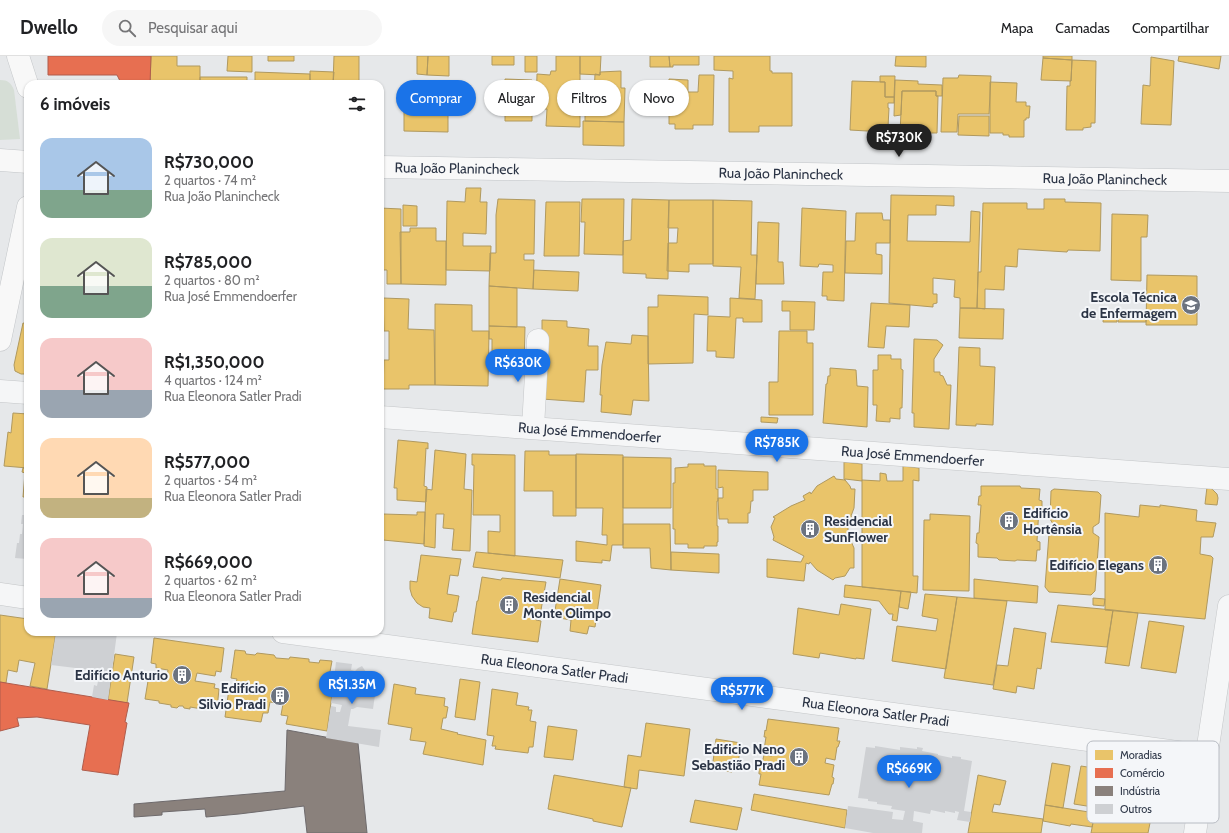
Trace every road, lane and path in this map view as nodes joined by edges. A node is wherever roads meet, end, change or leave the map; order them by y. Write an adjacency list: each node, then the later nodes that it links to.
1 (16, 58): 2 (main road)
2 (25, 80)
3 (0, 160): 4 (main road)
4 (24, 162)
5 (384, 167): 6 (main road, Rua João Planincheck)
6 (1229, 181)
7 (24, 227): 8 (main road)
8 (0, 340)
9 (538, 340): 13 (street)
10 (0, 391): 11 (street)
11 (24, 393)
12 (384, 417): 13 (street, Rua José Emmendoerfer)
13 (533, 427): 14 (street, Rua José Emmendoerfer)
14 (1229, 479)
15 (0, 594): 16 (street)
16 (24, 597)
17 (1229, 606): 20 (street)
18 (312, 636): 19 (street, Rua Eleonora Satler Pradi)
19 (1095, 741)
20 (1209, 741)
21 (1196, 823): 22 (street)
22 (1194, 833)

